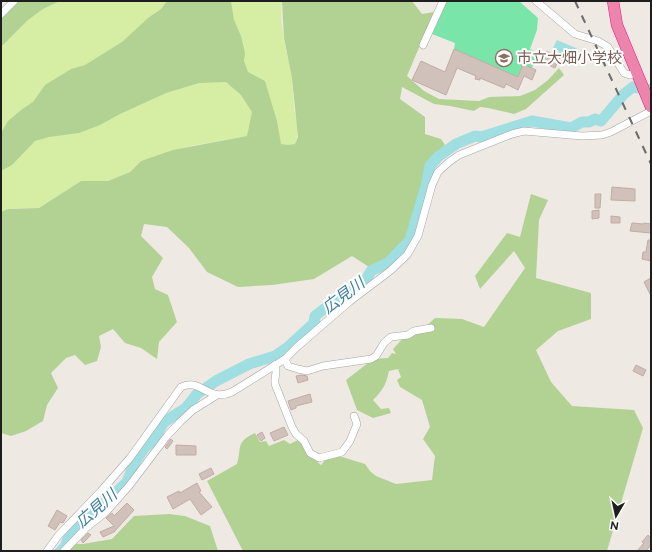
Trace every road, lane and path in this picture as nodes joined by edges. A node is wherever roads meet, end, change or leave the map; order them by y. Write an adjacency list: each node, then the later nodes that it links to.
1 (14, 1): 5 (street)
2 (443, 1): 6 (street)
3 (536, 1): 7 (street)
4 (613, 1): 7 (highway)
5 (1, 14)
6 (424, 45)
7 (638, 77): 8 (highway)
8 (651, 107)
9 (651, 110): 11 (street)
10 (431, 328): 11 (street)
11 (285, 359): 12 (street)
12 (275, 365): 13 (street); 14 (street)
13 (215, 395): 15 (street); 16 (street)
14 (354, 416)
15 (47, 551)
16 (64, 551)

